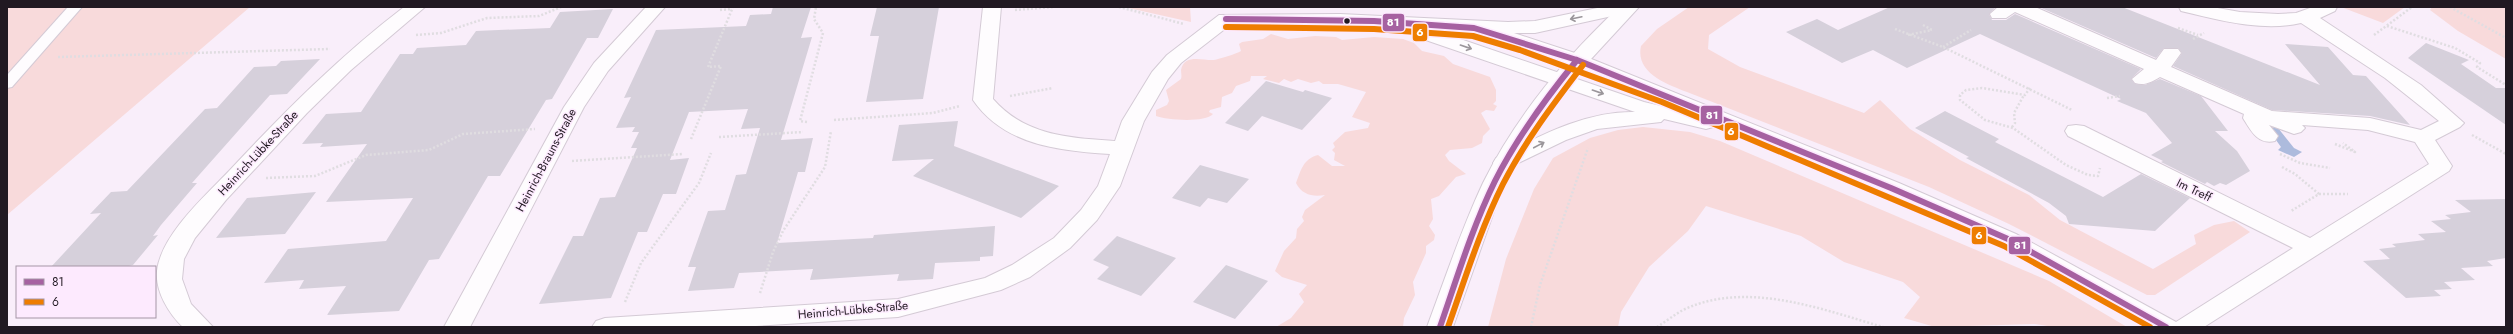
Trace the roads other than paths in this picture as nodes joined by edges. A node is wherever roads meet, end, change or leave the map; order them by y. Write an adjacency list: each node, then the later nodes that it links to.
1 (75, 7): 18 (lane)
2 (416, 7): 28 (street, Heinrich-Lübke-Straße)
3 (656, 7): 29 (street, Heinrich-Brauns-Straße)
4 (1629, 7): 12 (street, Heinrich-Lübke-Straße, one-way to 12); 14 (street)
5 (2019, 7): 15 (street)
6 (2188, 7): 10 (street)
7 (2328, 7): 10 (street)
8 (991, 10): 25 (street)
9 (1221, 13): 11 (street, Heinrich-Lübke-Straße); 25 (street, Heinrich-Lübke-Straße)
10 (2304, 17): 24 (street)
11 (1374, 21): 12 (street, Heinrich-Lübke-Straße); 16 (street, Heinrich-Lübke-Straße, one-way to 16)
12 (1474, 28): 14 (street, Heinrich-Lübke-Straße)
13 (2171, 53): 15 (street)
14 (1577, 60): 16 (street); 22 (street, Heinrich-Lübke-Straße)
15 (2159, 69): 17 (street); 20 (street)
16 (1561, 79): 19 (street, Heinrich-Lübke-Straße, one-way to 19); 26 (street)
17 (2142, 79)
18 (7, 84)
19 (1689, 120): 22 (street); 26 (street, one-way to 19)
20 (2264, 120): 23 (street); 24 (street)
21 (2078, 122): 27 (street, Im Treff)
22 (1741, 128): 32 (street)
23 (2294, 128)
24 (2425, 137): 27 (street)
25 (1123, 148): 30 (street, Heinrich-Lübke-Straße)
26 (1504, 163): 31 (street)
27 (2312, 248): 33 (street)
28 (200, 327)
29 (457, 327)
30 (605, 327)
31 (1440, 327)
32 (2166, 327)
33 (2185, 327)

